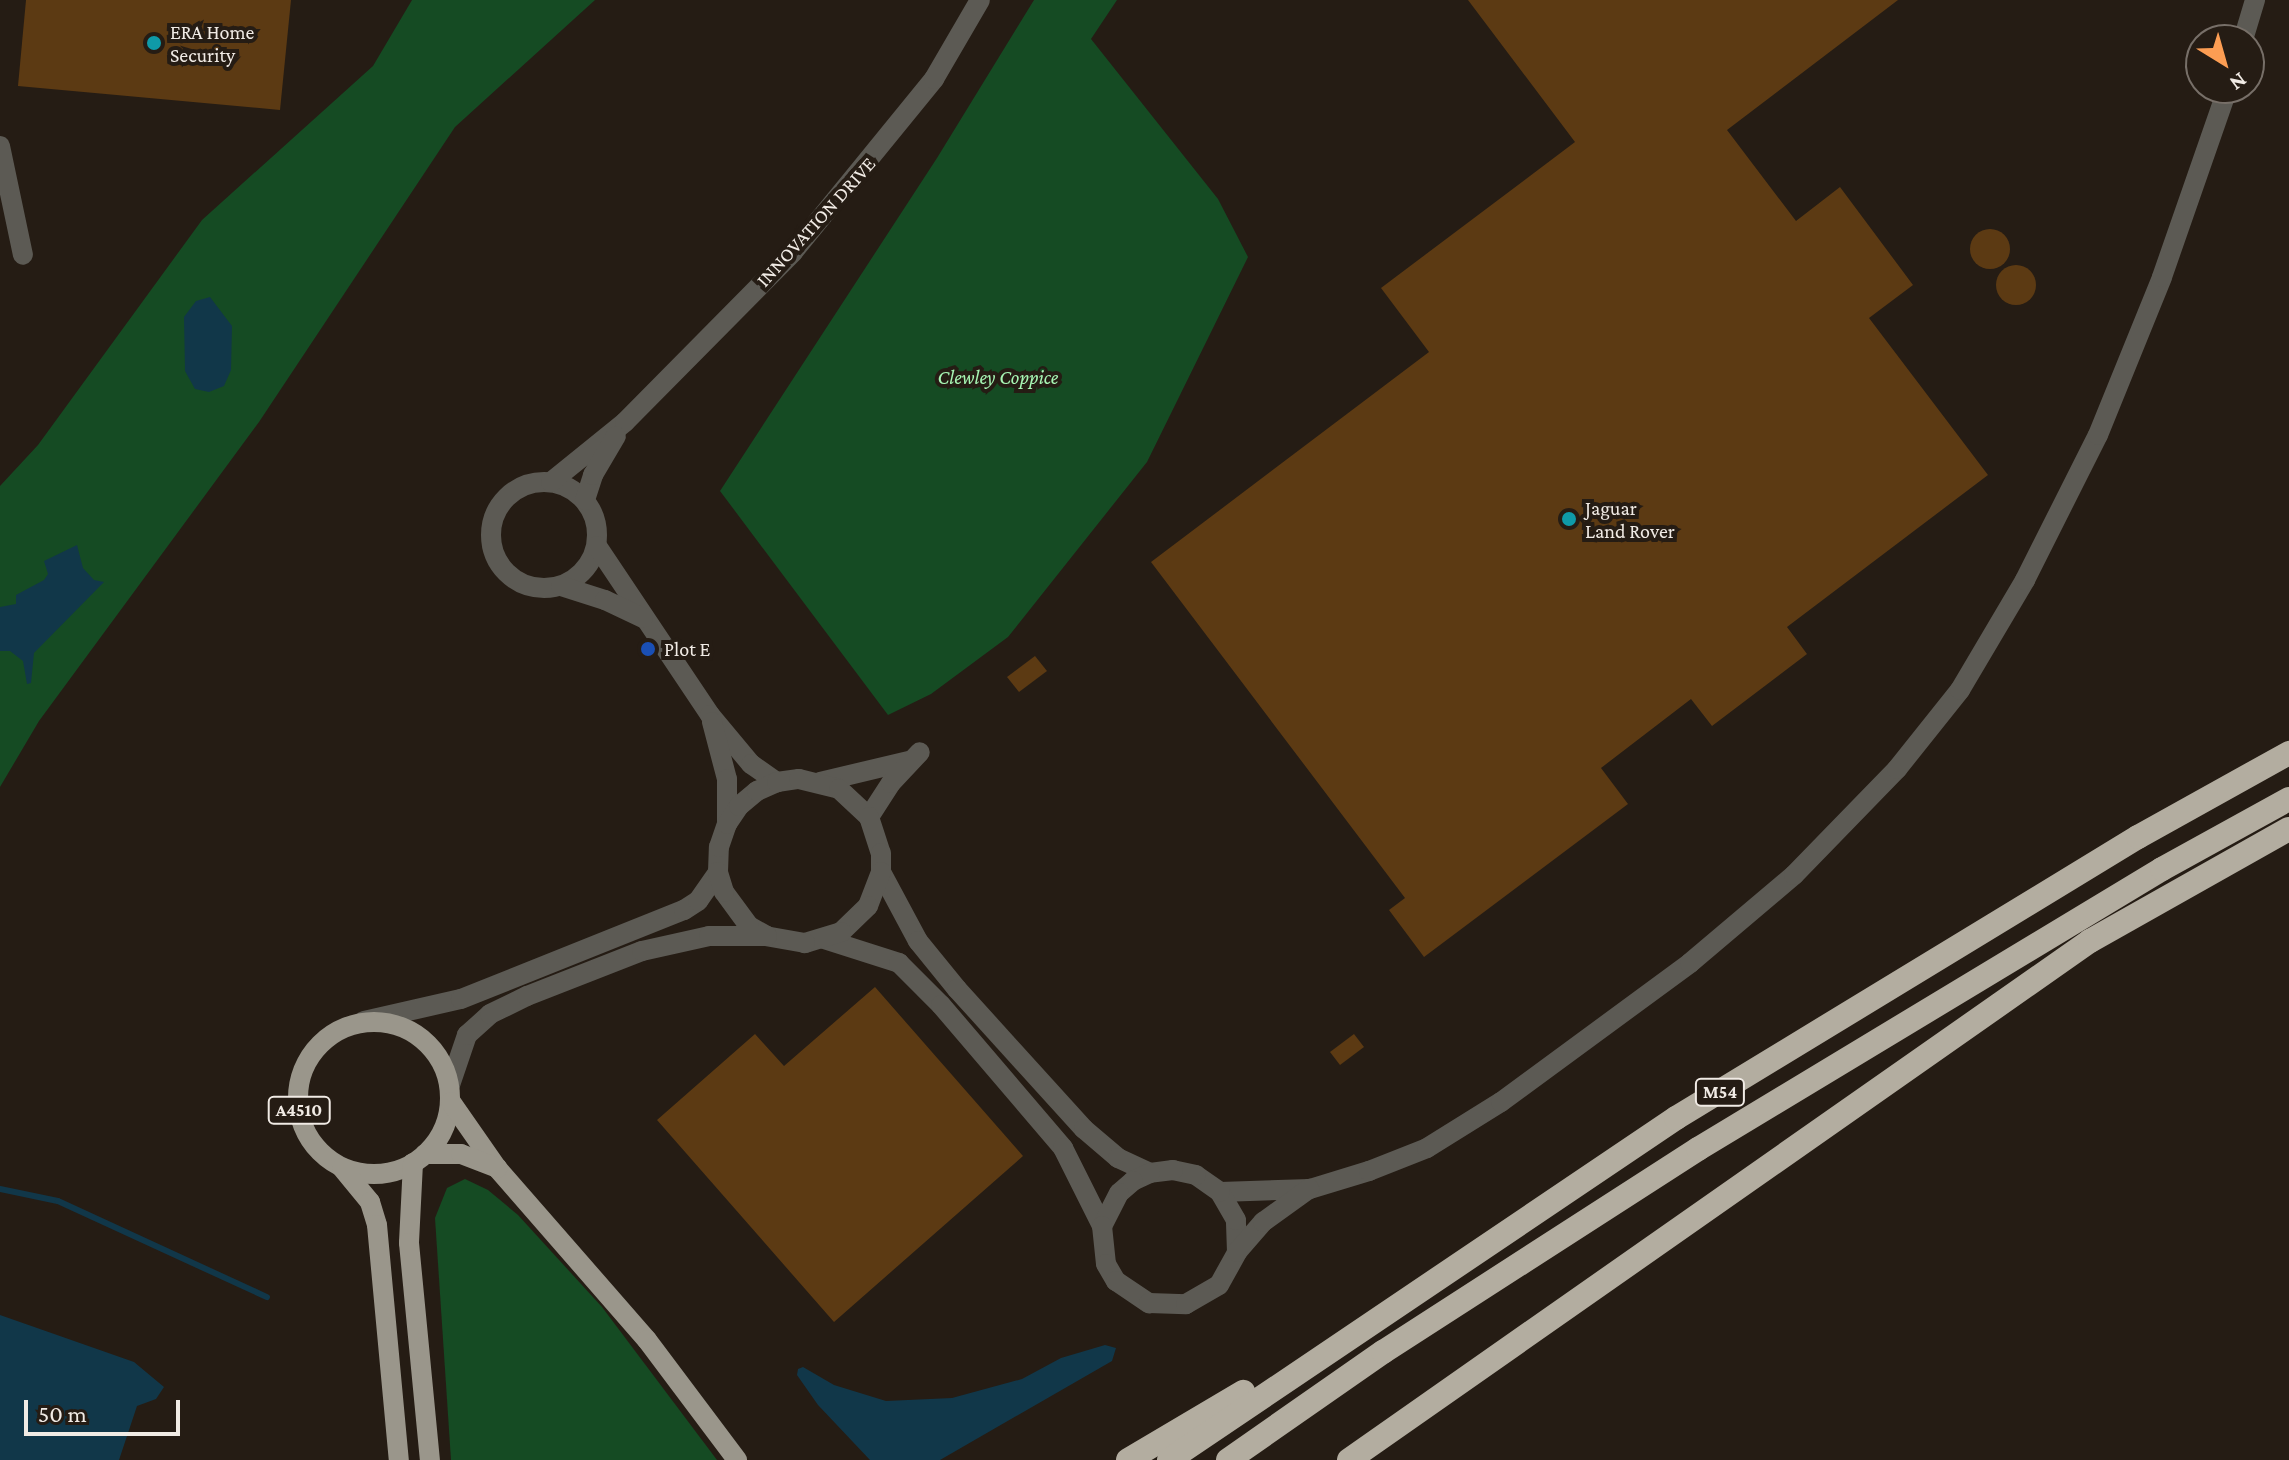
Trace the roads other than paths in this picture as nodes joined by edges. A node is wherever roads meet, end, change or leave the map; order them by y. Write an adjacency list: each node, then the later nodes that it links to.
1 (980, 0): 7 (street, INNOVATION DRIVE)
2 (2255, 0): 3 (street)
3 (2248, 24)
4 (2222, 104): 31 (street)
5 (0, 146): 6 (street)
6 (23, 255)
7 (625, 422): 8 (street, INNOVATION DRIVE); 9 (street, INNOVATION DRIVE)
8 (551, 482): 9 (street); 11 (street)
9 (585, 500): 10 (street)
10 (597, 546): 11 (street); 12 (street)
11 (561, 586): 12 (street)
12 (643, 618): 13 (street)
13 (710, 715): 15 (street); 19 (street)
14 (2289, 753): 35 (highway, M54)
15 (777, 782): 16 (street); 19 (street)
16 (820, 782): 18 (street); 18 (street)
17 (2289, 799): 41 (highway, M54)
18 (869, 817): 22 (street)
19 (727, 824): 21 (street)
20 (2289, 829): 42 (highway)
21 (718, 872): 23 (street); 25 (street)
22 (881, 872): 24 (street); 30 (street)
23 (767, 936): 24 (street); 26 (street)
24 (824, 939): 33 (street)
25 (364, 1021): 26 (main road); 28 (main road, A4510)
26 (450, 1093): 27 (main road); 29 (main road)
27 (419, 1159): 28 (main road); 29 (main road); 37 (main road)
28 (341, 1167): 36 (main road, A4510)
29 (497, 1168): 38 (main road)
30 (1150, 1173): 32 (street); 33 (street)
31 (1310, 1189): 32 (street); 34 (street)
32 (1220, 1192): 34 (street)
33 (1102, 1226): 34 (street)
34 (1237, 1252)
35 (1361, 1328): 39 (highway); 40 (highway, M54)
36 (399, 1460)
37 (430, 1460)
38 (737, 1460)
39 (1128, 1460)
40 (1169, 1460)
41 (1228, 1460)
42 (1349, 1460)

